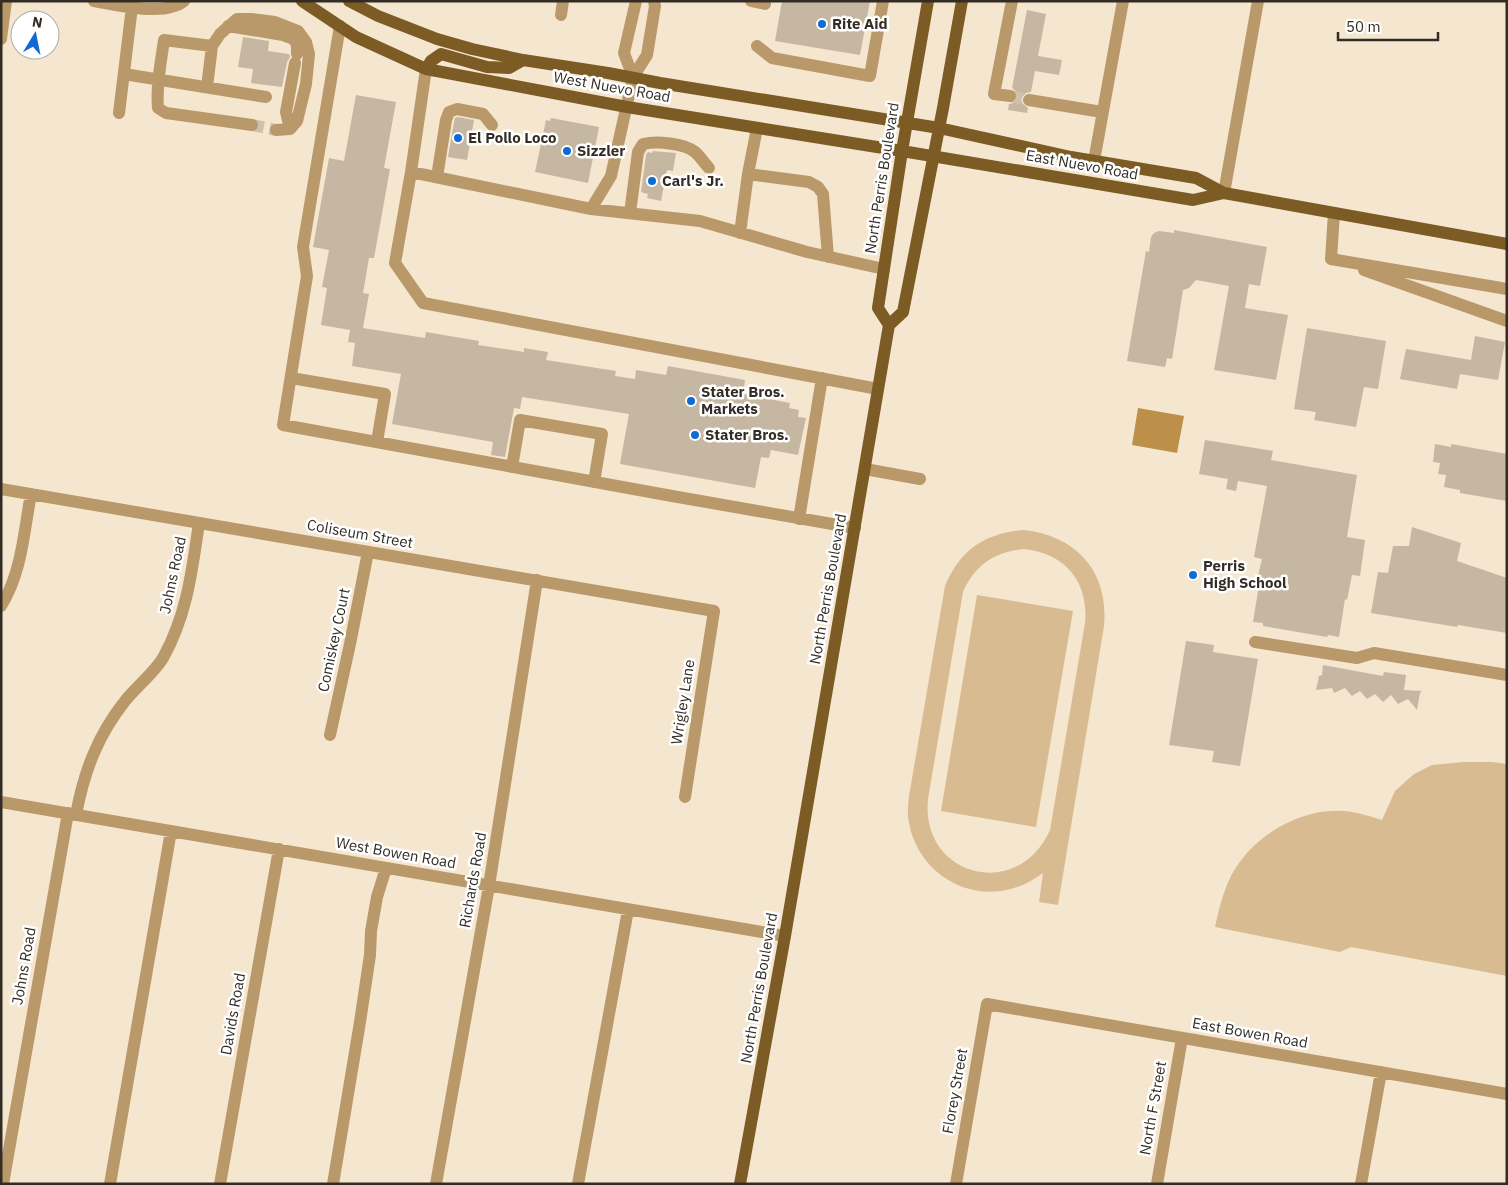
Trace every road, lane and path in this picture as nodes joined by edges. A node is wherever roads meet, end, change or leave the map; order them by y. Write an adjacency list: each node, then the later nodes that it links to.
1 (6, 1): 21 (street)
2 (302, 1): 20 (main road, West Nuevo Road)
3 (349, 1): 24 (main road, West Nuevo Road)
4 (563, 1): 18 (street)
5 (636, 1): 27 (street)
6 (654, 1): 27 (street)
7 (752, 1): 16 (street)
8 (883, 1): 23 (street)
9 (928, 1): 36 (main road, North Perris Boulevard)
10 (962, 1): 40 (main road)
11 (1012, 1): 30 (street)
12 (1123, 1): 34 (street)
13 (1258, 1): 50 (street)
14 (98, 2): 17 (street)
15 (182, 3): 17 (street)
16 (765, 4)
17 (132, 7): 26 (street)
18 (561, 15)
19 (228, 26): 22 (street); 41 (street); 41 (street)
20 (340, 26): 25 (main road, West Nuevo Road); 62 (street)
21 (1, 39)
22 (212, 46): 28 (street); 29 (street)
23 (757, 46)
24 (523, 60): 25 (main road); 27 (main road, West Nuevo Road)
25 (426, 69): 33 (main road, West Nuevo Road); 47 (street)
26 (124, 74): 28 (street); 35 (street)
27 (633, 77): 33 (street); 36 (main road, West Nuevo Road)
28 (159, 80): 29 (street); 37 (street)
29 (206, 87): 31 (street)
30 (1010, 96)
31 (266, 97)
32 (1029, 100): 34 (street)
33 (627, 107): 39 (main road, West Nuevo Road); 51 (street)
34 (1102, 112): 45 (street)
35 (119, 113)
36 (907, 123): 40 (main road, West Nuevo Road); 43 (main road, North Perris Boulevard)
37 (252, 125)
38 (492, 125): 49 (street)
39 (757, 128): 43 (main road, West Nuevo Road); 48 (street)
40 (939, 128): 44 (main road); 45 (main road, East Nuevo Road)
41 (290, 129): 42 (street)
42 (276, 130)
43 (902, 151): 44 (main road, West Nuevo Road); 58 (main road, North Perris Boulevard)
44 (934, 156): 50 (main road, East Nuevo Road); 61 (main road)
45 (1094, 161): 50 (main road, East Nuevo Road)
46 (709, 168): 52 (street)
47 (411, 172): 49 (street); 63 (street)
48 (748, 174): 54 (street); 56 (street)
49 (437, 177): 51 (street)
50 (1224, 193): 53 (main road, East Nuevo Road)
51 (591, 209): 52 (street)
52 (630, 213): 54 (street)
53 (1334, 213): 55 (main road, East Nuevo Road); 57 (street)
54 (740, 233): 56 (street)
55 (1507, 244)
56 (828, 257): 58 (street)
57 (1331, 259): 59 (street); 60 (street)
58 (884, 269): 61 (main road, North Perris Boulevard)
59 (1507, 289)
60 (1507, 321)
61 (889, 325): 64 (main road, North Perris Boulevard)
62 (291, 378): 65 (street); 65 (street)
63 (822, 378): 64 (street); 72 (street)
64 (878, 389): 67 (main road, North Perris Boulevard)
65 (377, 442): 66 (street)
66 (512, 467): 69 (street); 69 (street)
67 (865, 469): 68 (street); 74 (main road, North Perris Boulevard)
68 (920, 479)
69 (594, 482): 72 (street)
70 (1, 489): 71 (street, Coliseum Street)
71 (31, 494): 73 (street, Coliseum Street); 77 (street)
72 (799, 519): 74 (street)
73 (199, 523): 75 (street, Coliseum Street); 84 (street, Johns Road)
74 (855, 528): 90 (main road, North Perris Boulevard)
75 (368, 552): 76 (street, Coliseum Street); 81 (street, Comiskey Court)
76 (537, 580): 78 (street, Coliseum Street); 88 (street, Richards Road)
77 (1, 606)
78 (714, 611): 82 (street, Wrigley Lane)
79 (1255, 642): 80 (street)
80 (1507, 676)
81 (330, 735)
82 (685, 797)
83 (1, 802): 84 (street, West Bowen Road)
84 (72, 814): 85 (street, West Bowen Road); 95 (street, Johns Road)
85 (171, 831): 86 (street, West Bowen Road); 96 (street)
86 (278, 850): 87 (street, West Bowen Road); 97 (street, Davids Road)
87 (386, 868): 88 (street, West Bowen Road); 98 (street)
88 (489, 886): 89 (street, West Bowen Road); 99 (street, Richards Road)
89 (628, 910): 90 (street, West Bowen Road); 100 (street)
90 (785, 936): 101 (main road, North Perris Boulevard)
91 (987, 1004): 92 (street, East Bowen Road); 102 (street, Florey Street)
92 (1182, 1038): 93 (street, East Bowen Road); 103 (street, North F Street)
93 (1381, 1072): 94 (street, East Bowen Road); 104 (street)
94 (1507, 1094)
95 (4, 1184)
96 (110, 1184)
97 (220, 1184)
98 (333, 1184)
99 (436, 1184)
100 (578, 1184)
101 (740, 1184)
102 (956, 1184)
103 (1157, 1184)
104 (1361, 1184)

